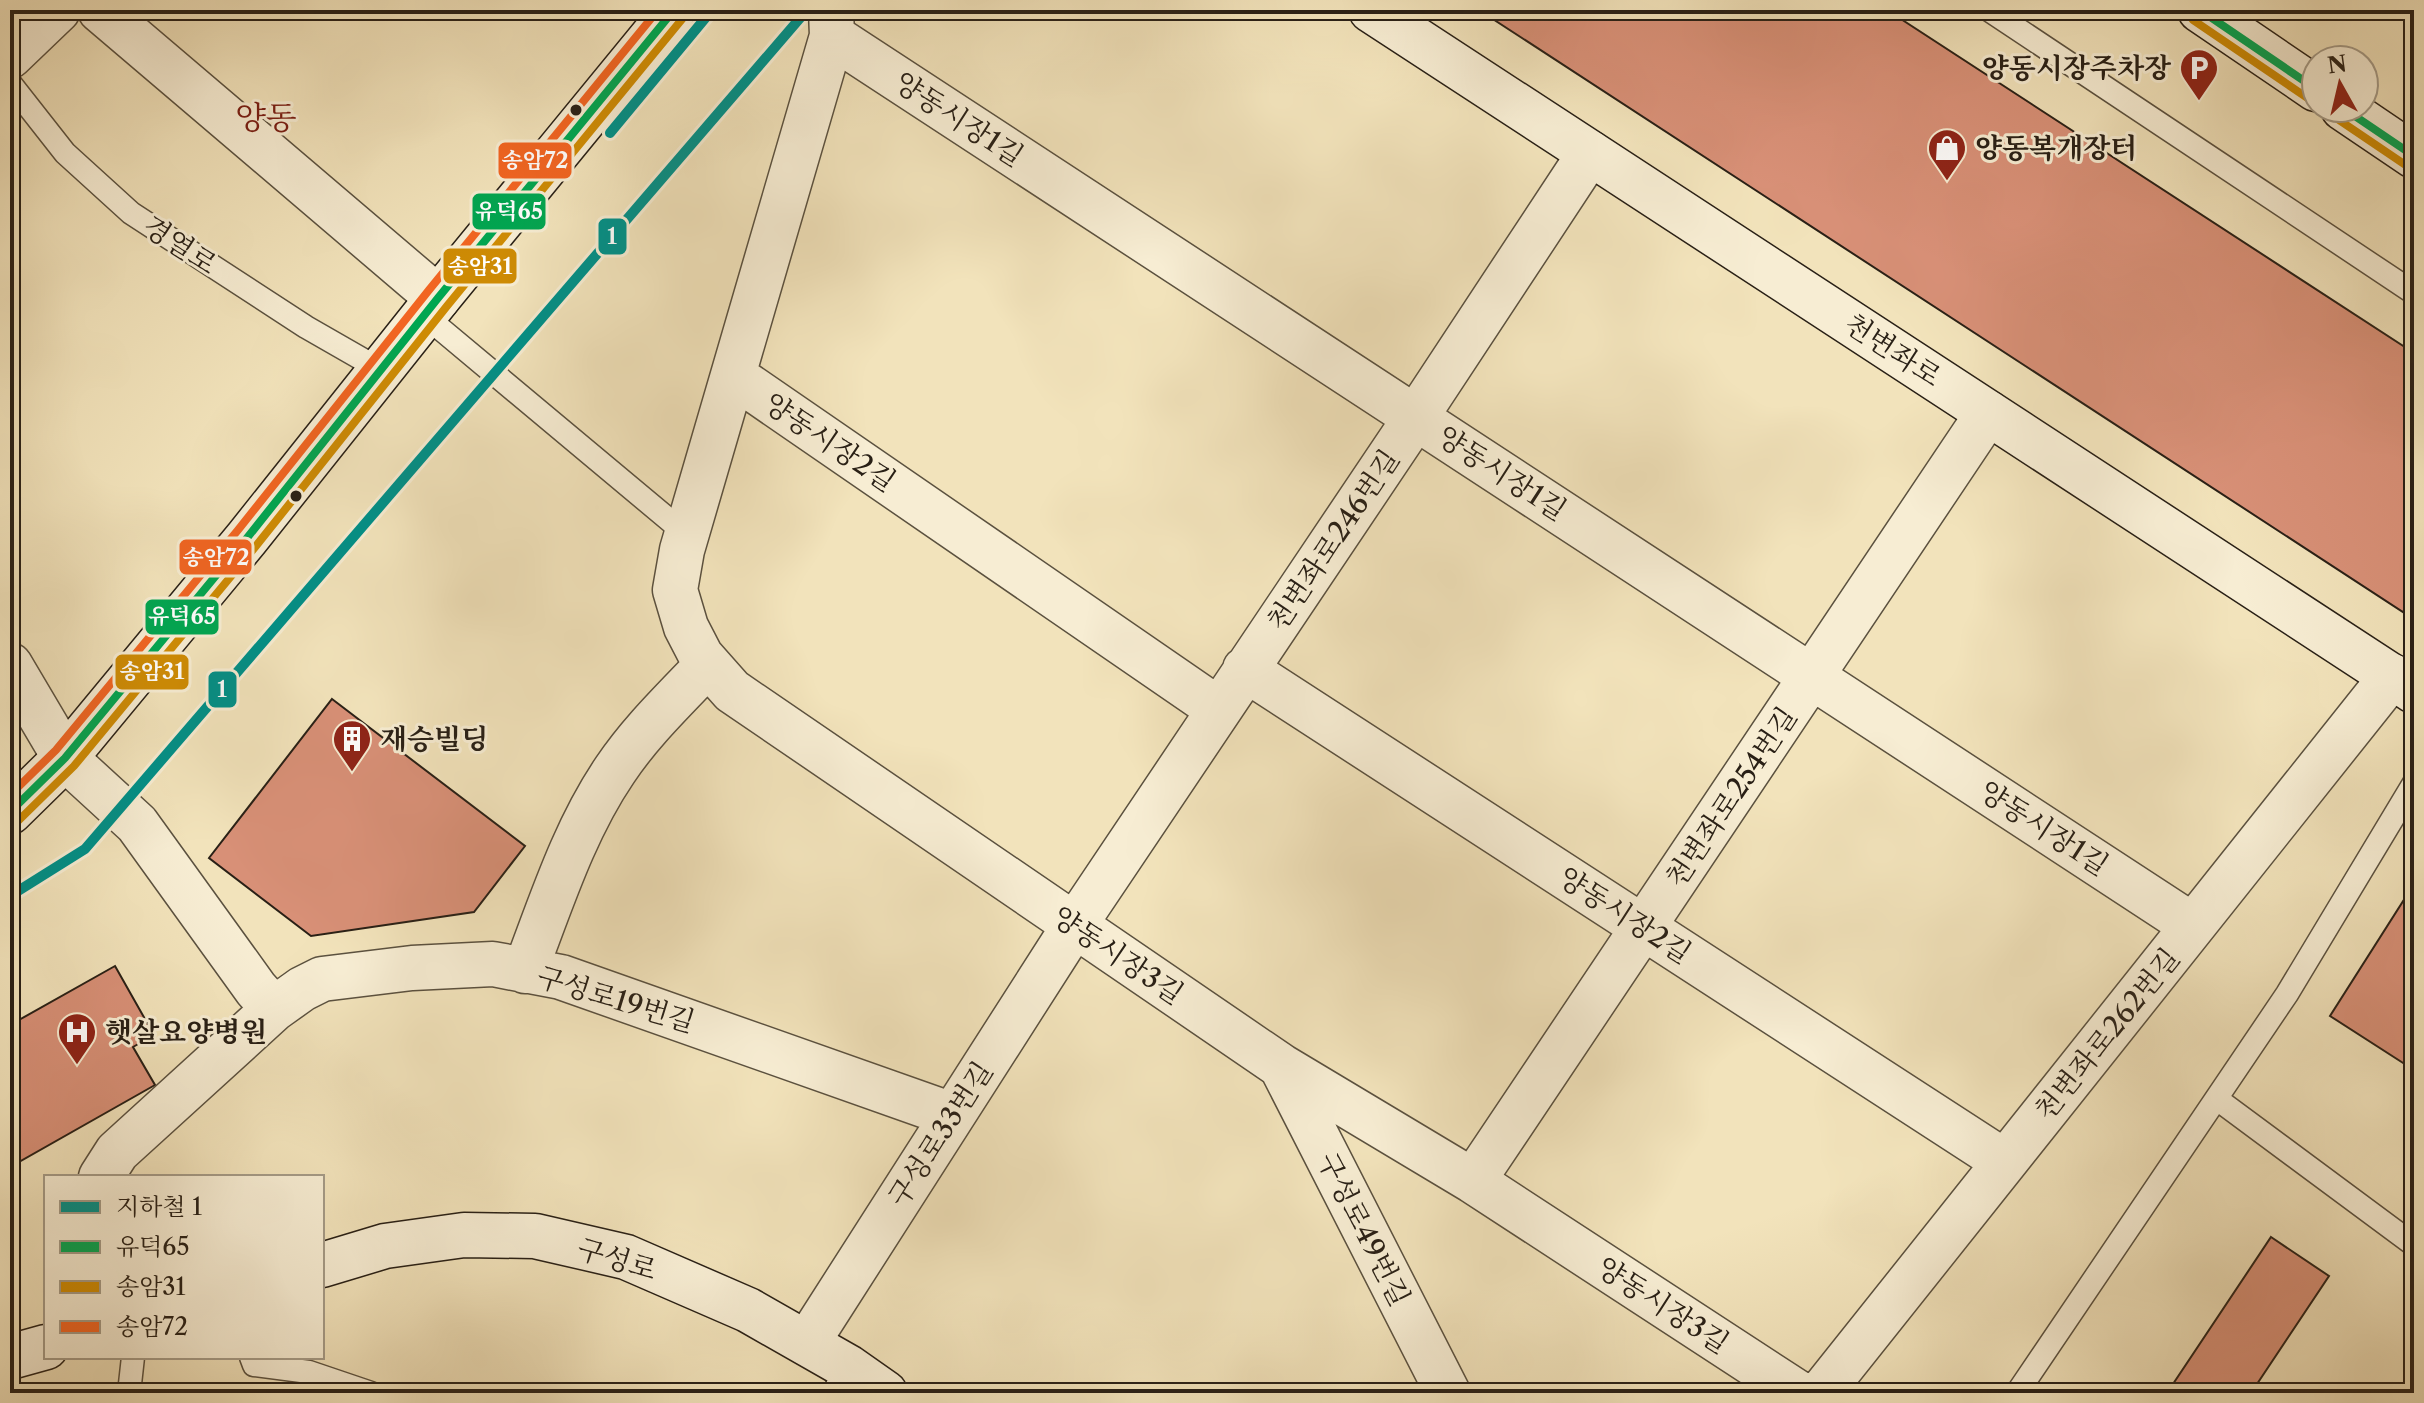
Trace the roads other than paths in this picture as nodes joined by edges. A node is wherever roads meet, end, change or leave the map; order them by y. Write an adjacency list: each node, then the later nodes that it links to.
1 (58, 10): 8 (street)
2 (100, 10): 15 (street)
3 (674, 10): 15 (street)
4 (1371, 10): 12 (street, 천변좌로)
5 (1989, 10): 14 (lane)
6 (2200, 10): 9 (street)
7 (832, 23): 17 (street, 양동시장2길); 19 (street, 양동시장1길)
8 (10, 56)
9 (2300, 78)
10 (10, 83): 16 (lane, 경열로)
11 (2367, 124): 13 (street)
12 (1590, 153): 18 (street, 천변좌로); 19 (street, 천변좌로246번길)
13 (2414, 156)
14 (2414, 293)
15 (431, 307): 16 (street); 20 (lane)
16 (381, 370): 27 (street)
17 (734, 376): 20 (street, 양동시장3길); 26 (street, 양동시장2길)
18 (1988, 413): 24 (street, 천변좌로254번길); 25 (street, 천변좌로)
19 (1416, 417): 23 (street, 천변좌로246번길); 24 (street, 양동시장1길)
20 (686, 534): 21 (street, 양동시장3길)
21 (708, 664): 30 (street, 양동시장3길); 33 (street)
22 (10, 665): 27 (street)
23 (1245, 669): 26 (street, 천변좌로246번길); 32 (street, 양동시장2길)
24 (1812, 676): 31 (street, 양동시장1길); 32 (street, 천변좌로254번길)
25 (2403, 683): 31 (street, 천변좌로262번길)
26 (1218, 709): 30 (street, 천변좌로246번길)
27 (65, 758): 29 (street); 34 (street)
28 (2414, 783): 36 (lane)
29 (10, 812)
30 (1074, 926): 35 (street, 양동시장3길); 37 (street, 구성로33번길)
31 (2193, 926): 38 (street, 천변좌로262번길)
32 (1644, 927): 38 (street, 양동시장2길); 40 (street, 천변좌로254번길)
33 (525, 971): 34 (street, 구성로19번길); 37 (street, 구성로19번길)
34 (274, 1009): 39 (street, 구성로19번길)
35 (1281, 1066): 40 (street, 양동시장3길); 52 (street, 구성로49번길)
36 (2217, 1099): 41 (lane); 55 (lane)
37 (952, 1115): 43 (street, 구성로33번길)
38 (2005, 1162): 54 (street, 천변좌로262번길)
39 (102, 1175)
40 (1473, 1181): 53 (street, 양동시장3길)
41 (2414, 1245)
42 (324, 1264): 43 (street, 구성로)
43 (807, 1343): 48 (street, 구성로)
44 (44, 1348): 45 (street)
45 (10, 1357)
46 (133, 1359): 49 (lane)
47 (252, 1359): 50 (lane)
48 (840, 1380): 51 (street, 구성로)
49 (129, 1393)
50 (371, 1393)
51 (885, 1393)
52 (1448, 1393)
53 (1798, 1393)
54 (1821, 1393)
55 (2017, 1393)

